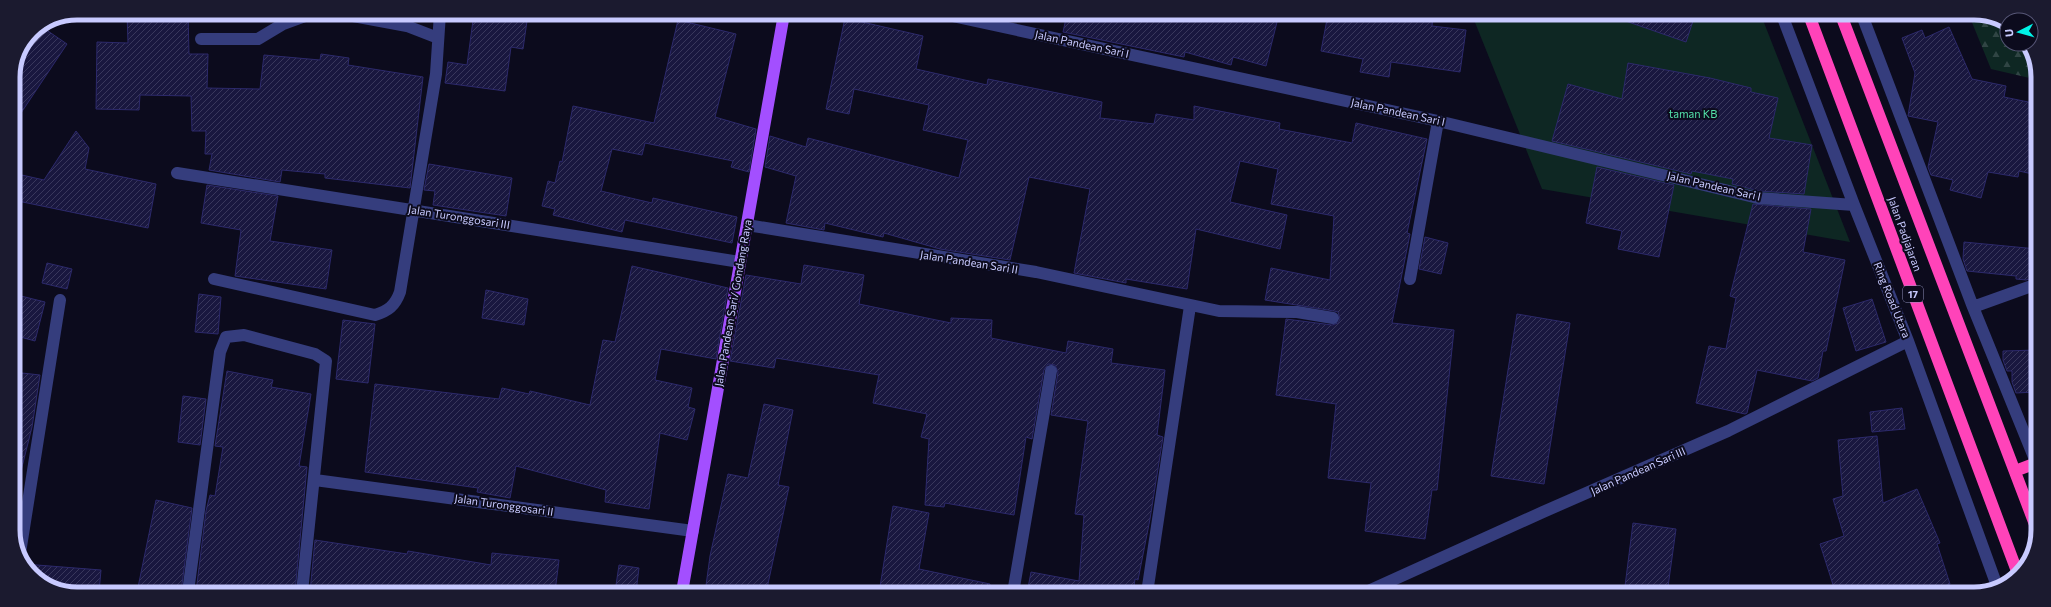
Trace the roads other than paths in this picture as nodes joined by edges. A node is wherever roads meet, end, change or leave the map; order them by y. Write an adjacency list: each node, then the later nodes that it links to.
1 (294, 20): 11 (street)
2 (375, 20): 10 (street)
3 (439, 20): 10 (street)
4 (783, 20): 16 (main road, Jalan Pandean Sari/ Gondang Raya)
5 (971, 20): 12 (street, Jalan Pandean Sari I)
6 (1784, 20): 14 (street, Ring Road Utara)
7 (1811, 20): 34 (highway, Jalan Padjajaran / 17)
8 (1843, 20): 29 (highway, Jalan Padjajaran)
9 (1864, 20): 23 (street)
10 (438, 38): 15 (street)
11 (201, 39)
12 (1438, 121): 14 (street, Jalan Pandean Sari I); 18 (street)
13 (177, 173): 15 (street, Jalan Turonggosari III)
14 (1854, 205): 25 (street, Ring Road Utara)
15 (415, 210): 17 (street, Jalan Turonggosari III); 19 (street)
16 (747, 225): 17 (main road, Jalan Pandean Sari/ Gondang Raya); 22 (street, Jalan Pandean Sari II)
17 (740, 262): 32 (main road, Jalan Pandean Sari/ Gondang Raya)
18 (1410, 278)
19 (214, 279)
20 (2031, 286): 23 (street)
21 (60, 300): 33 (street)
22 (1190, 306): 24 (street, Jalan Pandean Sari II); 40 (street)
23 (1973, 307): 27 (street)
24 (1333, 318)
25 (1908, 340): 35 (street, Ring Road Utara); 41 (street, Jalan Pandean Sari III)
26 (1051, 370): 39 (street)
27 (2031, 450)
28 (2031, 464): 29 (highway)
29 (2015, 471): 31 (highway, Jalan Padjajaran)
30 (315, 480): 32 (street, Jalan Turonggosari II); 36 (street); 37 (street)
31 (2031, 514)
32 (693, 531): 38 (main road, Jalan Pandean Sari/ Gondang Raya)
33 (22, 543)
34 (2016, 569)
35 (1995, 583)
36 (189, 587)
37 (303, 587)
38 (683, 587)
39 (1014, 587)
40 (1148, 587)
41 (1377, 587)

